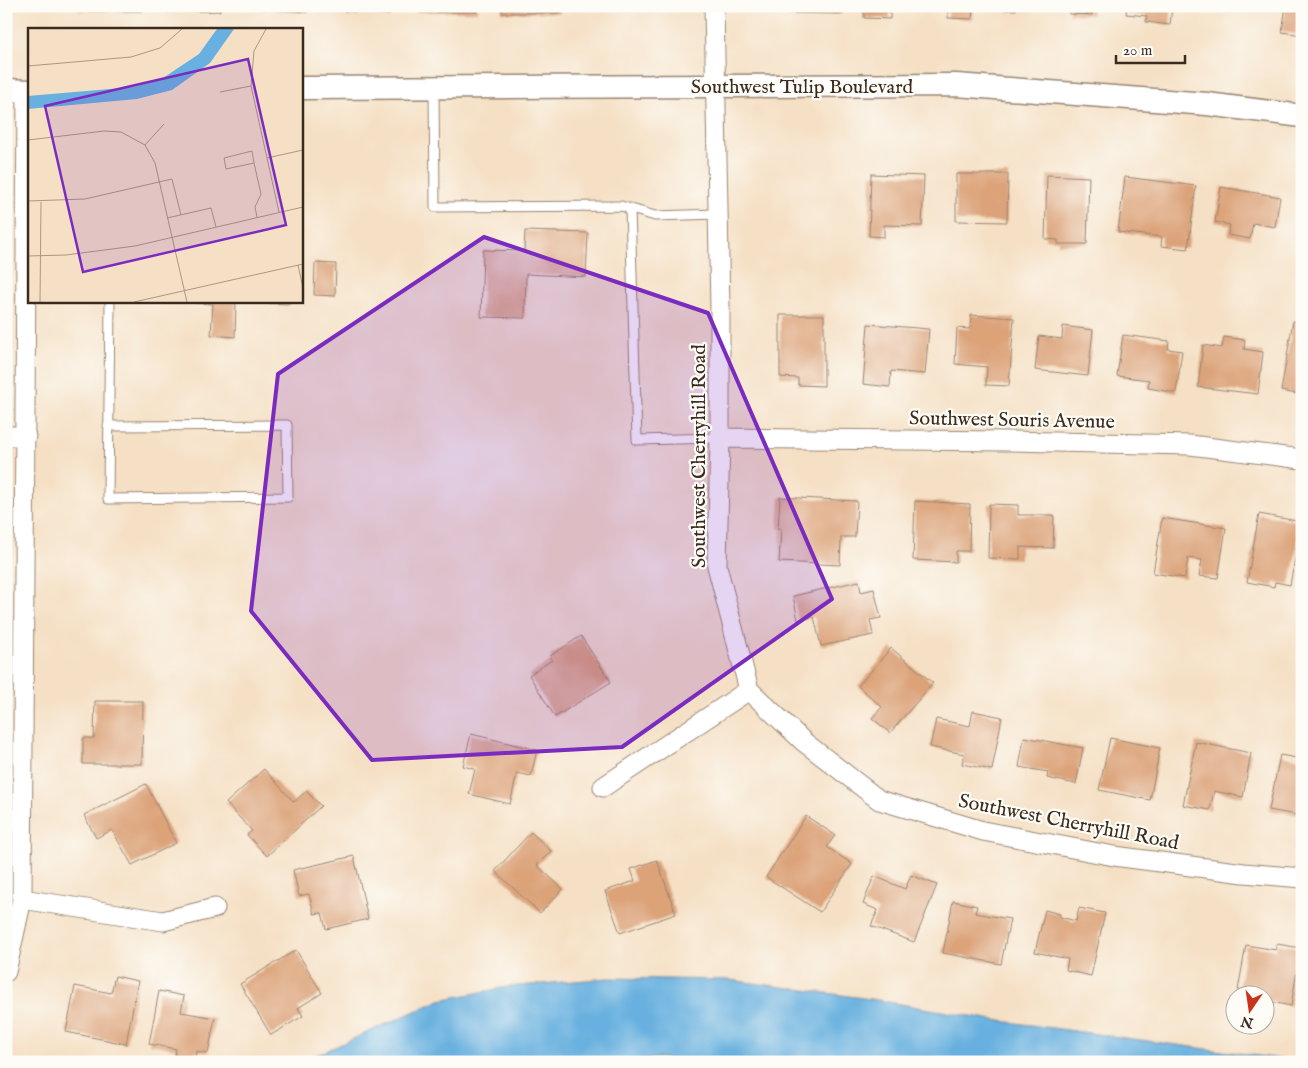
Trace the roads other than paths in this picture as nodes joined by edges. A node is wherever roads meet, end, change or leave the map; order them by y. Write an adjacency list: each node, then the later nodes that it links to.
1 (714, 6): 2 (street, Southwest Cherryhill Road)
2 (715, 87): 4 (street, Southwest Tulip Boulevard); 6 (street, Southwest Tulip Boulevard); 8 (street, Southwest Cherryhill Road)
3 (302, 88): 4 (street, Southwest Tulip Boulevard)
4 (434, 88): 7 (lane)
5 (21, 91): 12 (street)
6 (1302, 116)
7 (630, 208): 8 (lane); 13 (lane)
8 (718, 214): 13 (street, Southwest Cherryhill Road)
9 (110, 302): 10 (lane)
10 (108, 426): 10 (lane)
11 (6, 436): 12 (street)
12 (26, 436): 18 (street)
13 (720, 438): 14 (street, Southwest Souris Avenue); 15 (street, Southwest Cherryhill Road)
14 (1302, 458)
15 (748, 690): 16 (street); 17 (street, Southwest Cherryhill Road)
16 (604, 787)
17 (1302, 878)
18 (22, 899): 19 (street); 20 (street)
19 (215, 908)
20 (6, 972)

